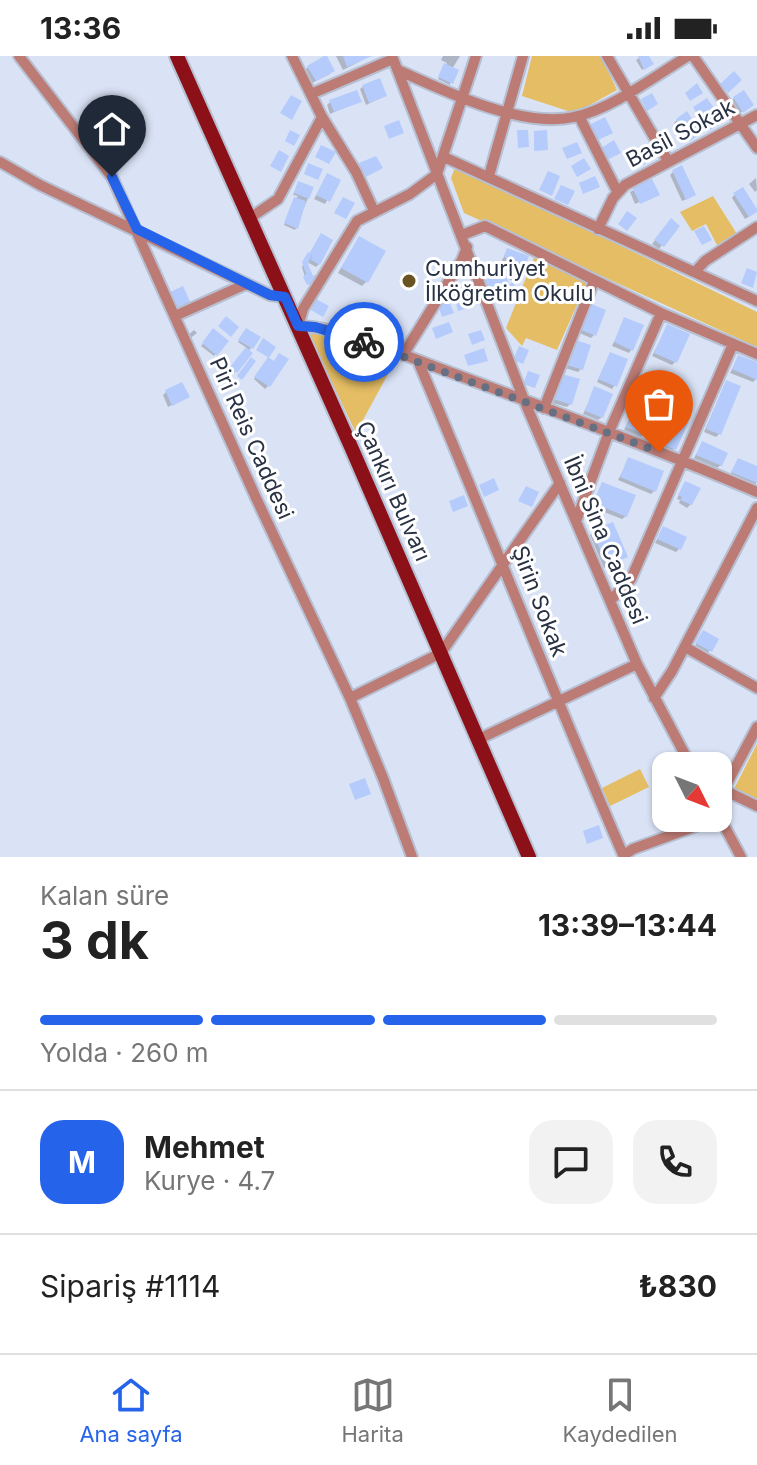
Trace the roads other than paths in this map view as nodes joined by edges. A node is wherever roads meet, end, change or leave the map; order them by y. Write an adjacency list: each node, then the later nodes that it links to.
1 (19, 56): 27 (street, Piri Reis Caddesi)
2 (177, 56): 25 (main road, Çankırı Bulvarı)
3 (292, 56): 10 (street)
4 (476, 56): 11 (street)
5 (523, 56): 12 (street)
6 (607, 56): 9 (street)
7 (690, 56): 9 (street); 16 (street)
8 (395, 62): 10 (street); 11 (street); 21 (street, İbni Sina Caddesi)
9 (628, 92): 14 (street); 19 (street)
10 (311, 94): 15 (street)
11 (463, 100): 12 (street); 18 (street)
12 (507, 111): 14 (street); 22 (street)
13 (757, 115): 16 (street, Basil Sokak)
14 (579, 116): 23 (street)
15 (322, 117): 24 (street); 25 (street)
16 (740, 124): 17 (street); 19 (street, Basil Sokak)
17 (757, 148)
18 (444, 157): 21 (street); 22 (street)
19 (668, 161): 23 (street, Basil Sokak)
20 (0, 162): 27 (street)
21 (437, 174): 24 (street); 29 (street, İbni Sina Caddesi)
22 (489, 176): 28 (street)
23 (617, 191): 28 (street, Basil Sokak)
24 (374, 211): 38 (street)
25 (250, 218): 34 (main road, Çankırı Bulvarı)
26 (757, 227): 31 (street)
27 (137, 229): 33 (street); 37 (street, Piri Reis Caddesi)
28 (598, 229): 31 (street)
29 (462, 235): 30 (street, İbni Sina Caddesi); 32 (street)
30 (467, 247): 41 (street); 43 (street, İbni Sina Caddesi)
31 (695, 272): 35 (street)
32 (594, 281): 36 (street); 44 (street)
33 (246, 284): 34 (street); 37 (street)
34 (285, 297): 38 (main road, Çankırı Bulvarı)
35 (757, 301)
36 (661, 313): 39 (street); 45 (street)
37 (175, 316): 57 (street, Piri Reis Caddesi)
38 (298, 326): 41 (street); 54 (main road, Çankırı Bulvarı)
39 (733, 344): 40 (street); 46 (street)
40 (757, 354)
41 (403, 355): 42 (street)
42 (418, 361): 43 (street); 51 (street, Şirin Sokak)
43 (524, 400): 44 (street); 47 (street, İbni Sina Caddesi)
44 (544, 408): 45 (street)
45 (609, 432): 46 (street); 50 (street)
46 (684, 462): 48 (street); 52 (street)
47 (560, 483): 50 (street, İbni Sina Caddesi); 51 (street)
48 (757, 492)
49 (757, 508): 53 (street)
50 (576, 521): 52 (street, İbni Sina Caddesi)
51 (504, 563): 54 (street); 59 (street, Şirin Sokak)
52 (610, 601): 55 (street, İbni Sina Caddesi)
53 (685, 647): 56 (street); 58 (street)
54 (441, 653): 57 (street); 61 (main road, Çankırı Bulvarı)
55 (637, 664): 58 (street, İbni Sina Caddesi); 59 (street)
56 (757, 688)
57 (350, 698): 69 (street, Piri Reis Caddesi)
58 (654, 698): 62 (street, İbni Sina Caddesi)
59 (558, 702): 61 (street); 68 (street, Şirin Sokak)
60 (757, 727): 63 (street)
61 (479, 739): 70 (main road, Çankırı Bulvarı)
62 (683, 752)
63 (732, 774)
64 (732, 798): 65 (street)
65 (757, 806)
66 (680, 832): 68 (street)
67 (728, 832): 71 (street)
68 (624, 856)
69 (412, 857)
70 (529, 857)
71 (741, 857)

